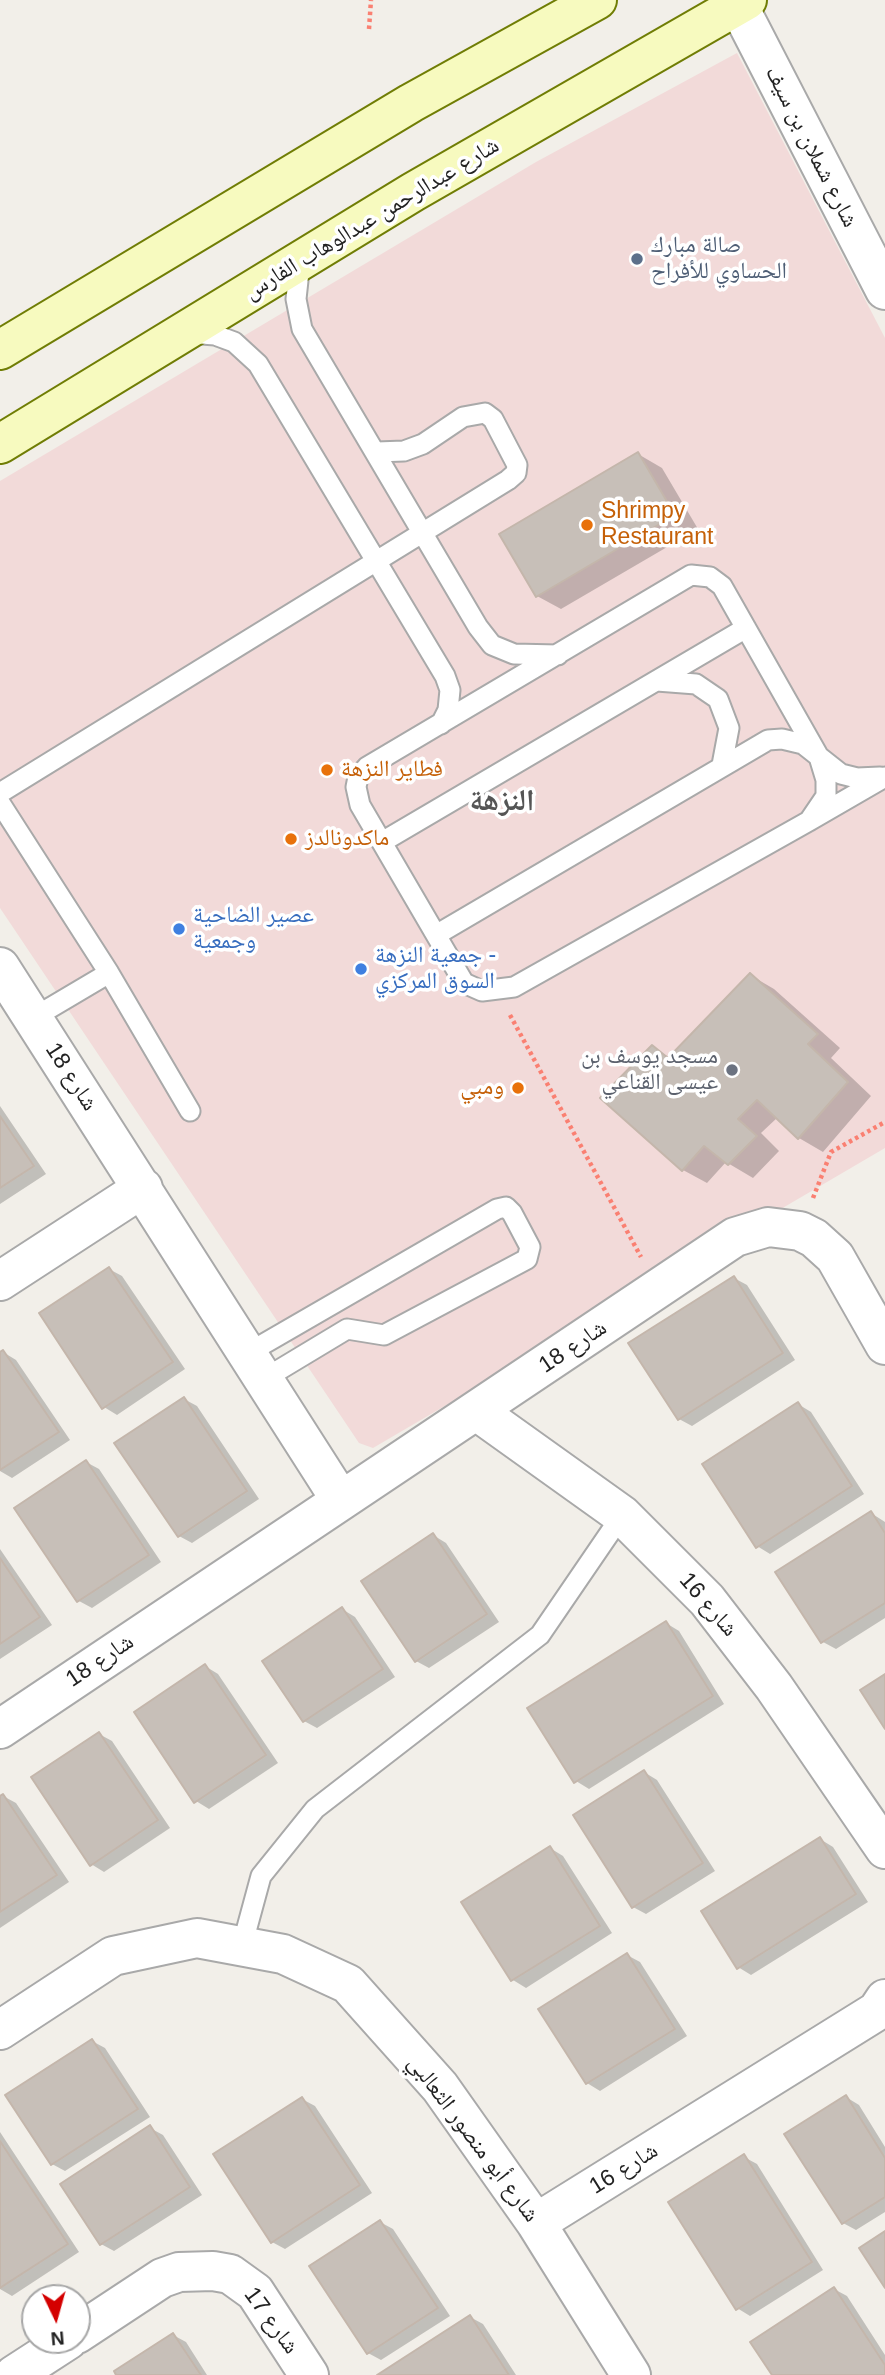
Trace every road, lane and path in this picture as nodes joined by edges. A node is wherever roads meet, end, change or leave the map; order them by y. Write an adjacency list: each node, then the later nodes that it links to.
1 (371, 0): 4 (path)
2 (597, 0): 8 (street)
3 (742, 3): 5 (street, شارع عبدالرحمن عبدالوهاب الفارس); 6 (street, شارع شملان بن سيف)
4 (369, 29)
5 (300, 261): 7 (street, شارع عبدالرحمن عبدالوهاب الفارس); 10 (lane)
6 (880, 268)
7 (184, 332): 9 (street, شارع عبدالرحمن عبدالوهاب الفارس); 12 (lane)
8 (0, 350)
9 (0, 444)
10 (377, 452): 11 (lane); 11 (lane)
11 (422, 533): 12 (lane); 14 (lane)
12 (377, 561): 16 (lane); 20 (lane)
13 (746, 628): 14 (lane); 15 (lane); 17 (lane)
14 (559, 655): 16 (lane)
15 (656, 681): 18 (lane); 23 (lane)
16 (441, 724): 23 (lane)
17 (819, 757): 18 (lane); 19 (lane); 22 (lane)
18 (722, 765): 24 (lane)
19 (885, 777): 22 (lane)
20 (0, 793)
21 (0, 803): 26 (lane)
22 (810, 821): 27 (lane)
23 (382, 842): 24 (lane)
24 (436, 935): 27 (lane)
25 (0, 967): 28 (street, شارع 18)
26 (109, 973): 28 (lane); 29 (lane)
27 (496, 990): 34 (path)
28 (33, 1018): 31 (street, شارع 18)
29 (190, 1111)
30 (885, 1122): 32 (path)
31 (143, 1188): 33 (street); 38 (street, شارع 18)
32 (807, 1234): 34 (street, شارع 18); 37 (street)
33 (0, 1280)
34 (658, 1288): 39 (street, شارع 18)
35 (332, 1305): 36 (lane); 36 (lane); 38 (lane)
36 (347, 1329): 38 (lane)
37 (885, 1345)
38 (256, 1366): 40 (street, شارع 18)
39 (478, 1412): 40 (street, شارع 18); 41 (street, شارع 16)
40 (340, 1499): 42 (street, شارع 18)
41 (622, 1515): 43 (street, شارع 16); 44 (lane)
42 (0, 1729)
43 (885, 1849)
44 (242, 1946): 46 (street, شارع أبو منصور الثعالبي); 47 (street, شارع أبو منصور الثعالبي)
45 (885, 1999): 47 (street, شارع 16)
46 (0, 2030)
47 (537, 2223): 52 (street, شارع أبو منصور الثعالبي)
48 (91, 2325): 51 (street, شارع 17)
49 (46, 2354): 50 (street)
50 (14, 2375)
51 (309, 2375)
52 (631, 2375)

